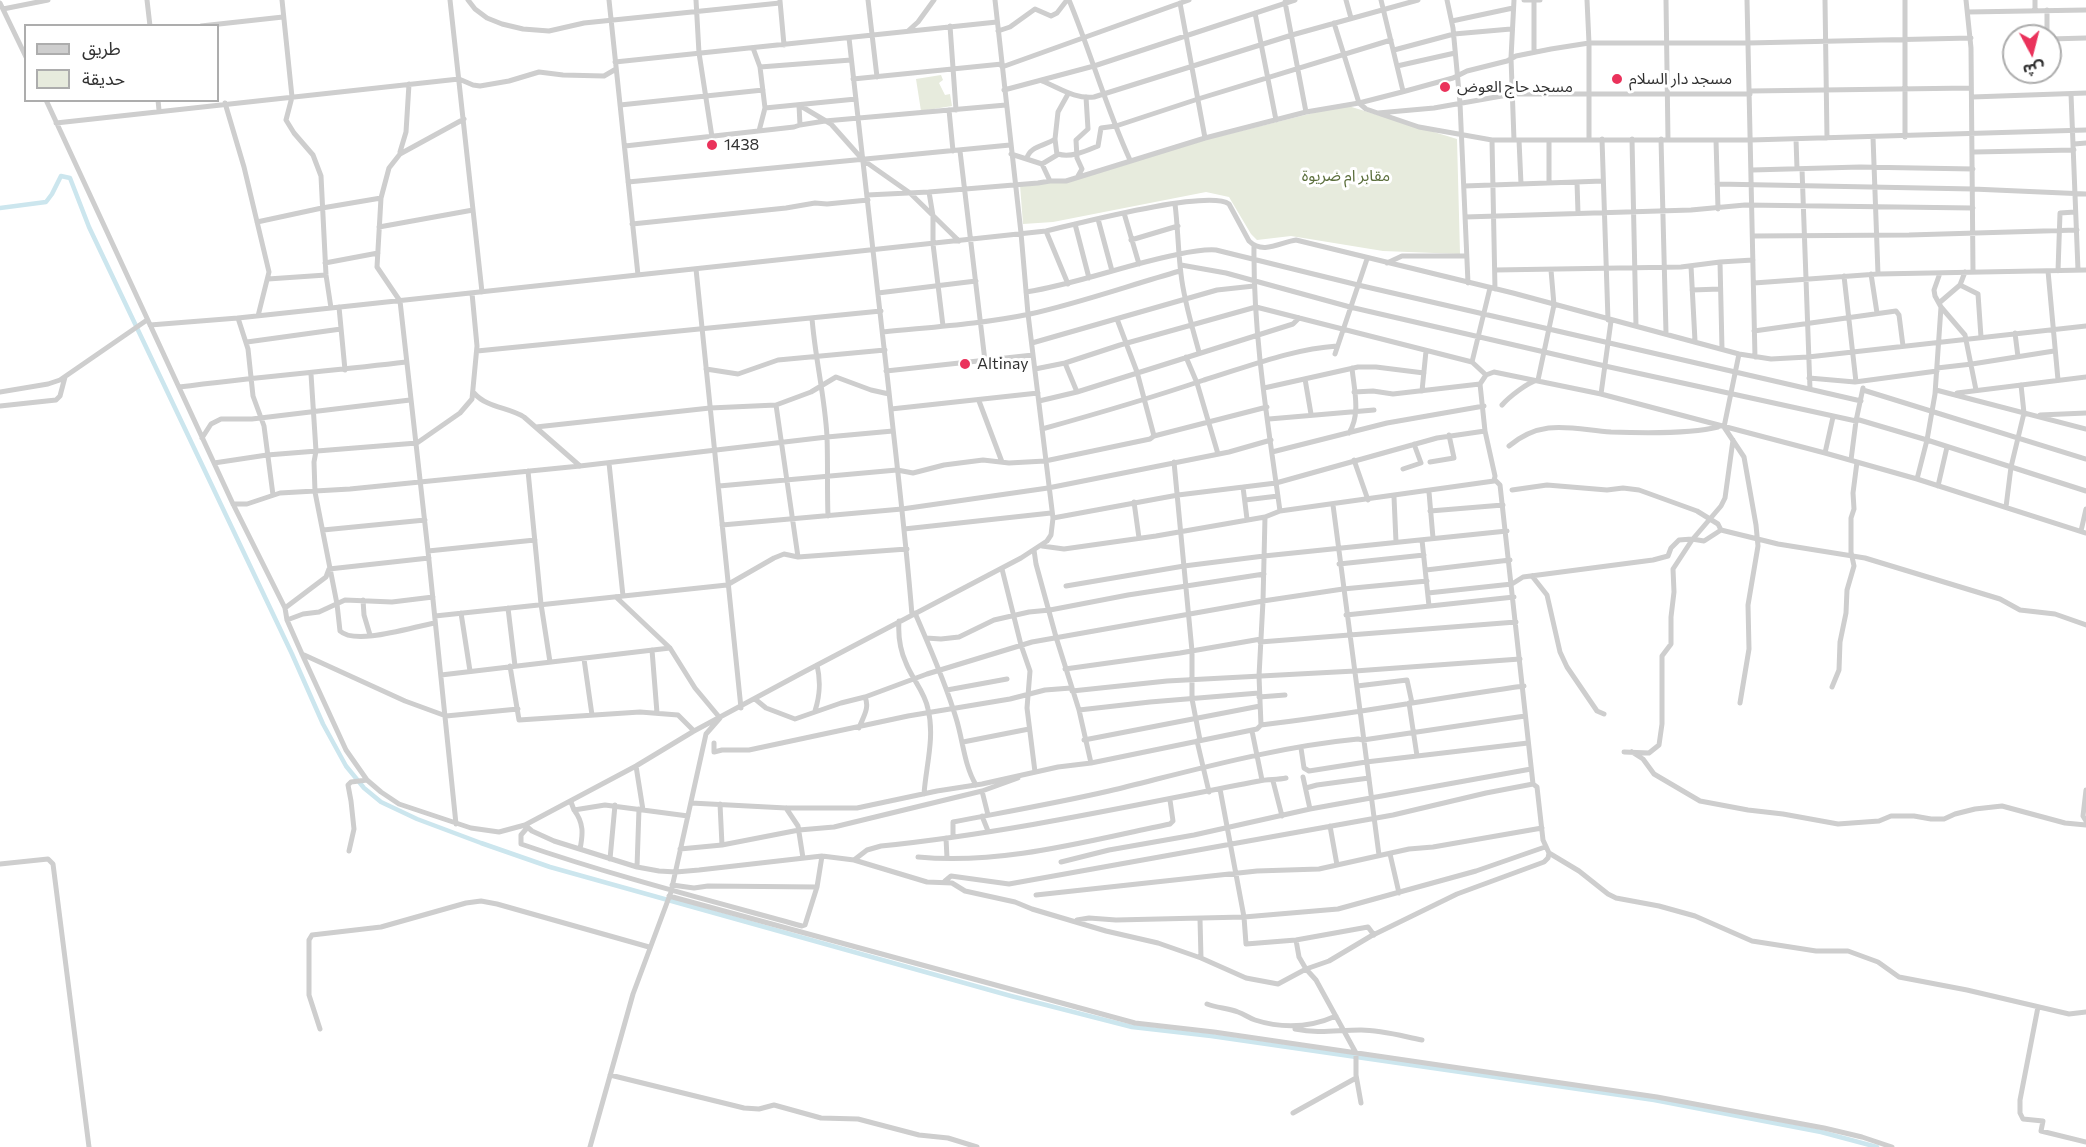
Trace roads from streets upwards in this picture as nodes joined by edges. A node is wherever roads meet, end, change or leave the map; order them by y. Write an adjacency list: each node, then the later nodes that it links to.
1 (48, 0): 32 (street)
2 (147, 0): 47 (street)
3 (282, 0): 41 (street)
4 (450, 0): 92 (street)
5 (468, 0): 43 (street)
6 (609, 0): 43 (street)
7 (696, 0): 34 (street)
8 (868, 0): 55 (street)
9 (934, 0): 52 (street)
10 (997, 0): 45 (street)
11 (1068, 0): 53 (street); 62 (street)
12 (1189, 0): 31 (street)
13 (1295, 0): 30 (street)
14 (1346, 0): 42 (street)
15 (1381, 0): 35 (street)
16 (1418, 0): 35 (street)
17 (1447, 0): 44 (street)
18 (1514, 0): 33 (street)
19 (1524, 0): 20 (street)
20 (1534, 0): 21 (street); 73 (street)
21 (1540, 0)
22 (1587, 0): 66 (street)
23 (1666, 0): 67 (street)
24 (1747, 0): 68 (street)
25 (1825, 0): 65 (street)
26 (1905, 0): 63 (street)
27 (1966, 0): 39 (street)
28 (2035, 0): 36 (street)
29 (780, 1): 34 (street); 70 (street)
30 (1285, 1): 40 (street); 56 (street)
31 (1180, 3): 57 (street); 62 (street)
32 (1, 6): 74 (street)
33 (1513, 8): 44 (street); 51 (street)
34 (696, 10): 43 (street); 75 (street)
35 (1384, 10): 42 (street); 64 (street)
36 (2035, 10): 37 (street); 39 (street)
37 (2047, 10): 38 (street); 49 (street)
38 (2086, 10)
39 (1968, 12): 60 (street)
40 (1255, 13): 57 (street); 69 (street)
41 (283, 16): 48 (street); 111 (street)
42 (1352, 18): 46 (street)
43 (611, 20): 80 (street)
44 (1452, 21): 54 (street)
45 (997, 22): 50 (street); 53 (street)
46 (1334, 23): 56 (street); 77 (street)
47 (150, 24)
48 (217, 24)
49 (2048, 24)
50 (950, 26): 52 (street); 87 (street)
51 (1511, 29): 54 (street); 78 (street)
52 (908, 31): 55 (street)
53 (998, 31): 81 (street)
54 (1454, 34): 72 (street); 76 (street)
55 (872, 35): 59 (street); 90 (street)
56 (1292, 35): 69 (street); 88 (street)
57 (1185, 36): 82 (street); 83 (street)
58 (2062, 37): 61 (street)
59 (849, 38): 70 (street); 79 (street)
60 (1971, 38): 63 (street); 96 (street)
61 (2086, 38)
62 (1085, 39): 81 (street); 82 (street)
63 (1904, 39): 65 (street); 100 (street)
64 (1391, 40): 72 (street); 77 (street)
65 (1825, 40): 68 (street); 99 (street)
66 (1590, 43): 67 (street); 73 (street); 103 (street)
67 (1667, 43): 68 (street); 104 (street)
68 (1748, 43): 102 (street)
69 (1262, 44): 83 (street); 91 (street)
70 (784, 45): 71 (street)
71 (753, 48): 75 (street); 85 (street)
72 (1394, 50): 84 (street)
73 (1534, 52): 78 (street)
74 (24, 53)
75 (699, 53): 80 (street); 110 (street)
76 (1455, 53): 84 (street); 89 (street)
77 (1344, 55): 88 (street); 118 (street)
78 (1511, 58): 89 (street); 109 (street)
79 (851, 60): 85 (street); 93 (street)
80 (615, 62): 86 (street)
81 (1002, 66): 87 (street); 98 (street)
82 (1094, 66): 94 (street); 108 (street)
83 (1192, 66): 108 (street); 115 (street)
84 (1397, 66): 101 (street)
85 (760, 67): 97 (street)
86 (616, 69): 92 (street); 121 (street)
87 (954, 69): 90 (street); 126 (street)
88 (1297, 69): 91 (street); 127 (street)
89 (1456, 75): 101 (street); 119 (street)
90 (877, 77): 93 (street)
91 (1268, 78): 115 (street); 131 (street)
92 (459, 79): 95 (street); 130 (street)
93 (854, 79): 114 (street)
94 (1042, 81): 98 (street); 107 (street)
95 (409, 84): 111 (street); 164 (street)
96 (1971, 88): 100 (street); 112 (street)
97 (763, 90): 110 (street); 124 (street)
98 (1004, 90): 123 (street)
99 (1827, 90): 100 (street); 102 (street); 144 (street)
100 (1906, 90): 142 (street)
101 (1403, 91): 118 (street)
102 (1750, 92): 104 (street); 156 (street)
103 (1588, 93): 104 (street); 109 (street); 154 (street)
104 (1668, 93): 149 (street)
105 (2071, 93): 106 (street); 112 (street); 136 (street)
106 (2086, 93)
107 (1068, 94): 113 (street); 146 (street)
108 (1103, 94): 113 (street); 135 (street)
109 (1513, 94): 119 (street); 152 (street)
110 (705, 96): 121 (street); 140 (street)
111 (292, 97): 120 (street); 201 (street)
112 (1972, 97): 139 (street)
113 (1086, 98): 163 (street)
114 (856, 99): 122 (street); 129 (street)
115 (1198, 99): 135 (street); 143 (street)
116 (47, 102): 133 (street)
117 (158, 102): 125 (street)
118 (1359, 103): 127 (street); 128 (street)
119 (1460, 103): 128 (street); 141 (street)
120 (225, 104): 125 (street); 215 (street)
121 (620, 105): 159 (street)
122 (799, 105): 124 (street); 132 (street); 134 (street)
123 (1005, 105): 126 (street); 158 (street)
124 (765, 108): 138 (street)
125 (159, 110): 133 (street)
126 (953, 110): 129 (street); 161 (street)
127 (1306, 112): 131 (street)
128 (1374, 113): 141 (street)
129 (858, 118): 132 (street); 168 (street)
130 (464, 119): 164 (street); 204 (street)
131 (1276, 120): 143 (street)
132 (825, 121): 134 (street); 168 (street)
133 (56, 123): 302 (street)
134 (800, 125): 138 (street)
135 (1116, 126): 163 (street); 169 (street)
136 (2073, 130): 137 (street); 139 (street); 160 (street)
137 (2086, 130)
138 (759, 131): 140 (street)
139 (1973, 133): 142 (street); 162 (street)
140 (712, 136): 159 (street)
141 (1460, 136): 151 (street); 187 (street)
142 (1905, 137): 145 (street)
143 (1205, 138): 169 (street)
144 (1827, 138): 145 (street); 150 (street)
145 (1873, 138): 171 (street)
146 (1055, 139): 166 (street); 167 (street)
147 (1602, 139): 148 (street); 154 (street); 177 (street)
148 (1632, 139): 149 (street); 205 (street)
149 (1664, 139): 155 (street); 206 (street)
150 (1796, 139): 156 (street); 172 (street)
151 (1492, 140): 152 (street); 182 (street)
152 (1516, 140): 153 (street); 183 (street)
153 (1549, 140): 154 (street); 179 (street)
154 (1589, 140)
155 (1716, 140): 156 (street); 184 (street)
156 (1751, 140): 174 (street)
157 (2086, 144): 160 (street)
158 (1010, 145): 161 (street); 165 (street)
159 (625, 146): 178 (street)
160 (2074, 147): 162 (street); 193 (street)
161 (956, 151): 168 (street); 189 (street)
162 (1974, 152): 173 (street)
163 (1077, 153): 166 (street); 175 (street)
164 (400, 154): 196 (street)
165 (1011, 154): 167 (street); 181 (street)
166 (1058, 154): 170 (street)
167 (1027, 158): 170 (street)
168 (863, 160): 178 (street); 192 (street); 195 (street)
169 (1130, 160): 175 (street)
170 (1042, 164): 176 (street)
171 (1874, 167): 172 (street); 173 (street); 188 (street)
172 (1800, 169): 174 (street); 186 (street)
173 (1973, 169): 190 (street)
174 (1752, 170): 185 (street)
175 (1075, 179): 176 (street)
176 (1050, 181): 181 (street)
177 (1603, 181): 180 (street); 207 (street)
178 (628, 182): 216 (street)
179 (1549, 182): 180 (street); 183 (street)
180 (1577, 182): 210 (street)
181 (1015, 184): 189 (street); 223 (street)
182 (1493, 184): 183 (street); 187 (street); 212 (street)
183 (1521, 184)
184 (1717, 184): 185 (street); 202 (street)
185 (1752, 184): 186 (street); 198 (street)
186 (1803, 184): 188 (street); 199 (street)
187 (1464, 186): 213 (street)
188 (1875, 187): 190 (street); 200 (street)
189 (964, 188): 191 (street); 228 (street)
190 (1973, 189): 193 (street); 203 (street)
191 (929, 192): 192 (street); 211 (street)
192 (910, 193): 195 (street); 211 (street)
193 (2074, 194): 194 (street); 208 (street)
194 (2086, 194)
195 (868, 197): 216 (street); 233 (street)
196 (381, 198): 201 (street); 219 (street)
197 (1175, 204): 209 (street); 218 (street); 232 (street)
198 (1753, 206): 199 (street); 202 (street); 226 (street)
199 (1804, 206): 200 (street); 227 (street)
200 (1875, 207): 203 (street); 225 (street)
201 (322, 208): 215 (street); 241 (street)
202 (1718, 208): 206 (street)
203 (1972, 208): 224 (street)
204 (473, 210): 219 (street); 279 (street)
205 (1634, 211): 206 (street); 207 (street); 245 (street)
206 (1662, 211): 246 (street)
207 (1604, 212): 210 (street); 248 (street)
208 (2075, 212): 220 (street); 222 (street)
209 (1124, 213): 214 (street); 229 (street)
210 (1578, 213): 212 (street)
211 (933, 216): 230 (street); 231 (street)
212 (1494, 216): 213 (street); 250 (street)
213 (1465, 217): 236 (street)
214 (1098, 219): 217 (street); 254 (street)
215 (257, 222): 267 (street)
216 (633, 224): 263 (street)
217 (1075, 224): 221 (street); 265 (street)
218 (1178, 226): 229 (street); 235 (street)
219 (379, 227): 234 (street)
220 (2077, 230): 222 (street); 252 (street)
221 (1046, 231): 223 (street); 271 (street)
222 (2061, 231): 224 (street); 256 (street)
223 (1021, 233): 228 (street); 280 (street)
224 (1973, 233): 225 (street); 258 (street)
225 (1876, 235): 227 (street); 262 (street)
226 (1753, 236): 227 (street); 239 (street)
227 (1805, 236): 266 (street)
228 (971, 240): 230 (street); 268 (street)
229 (1131, 240): 243 (street)
230 (959, 241): 231 (street)
231 (933, 244): 233 (street); 273 (street)
232 (1254, 246): 237 (street); 238 (street)
233 (874, 250): 249 (street); 282 (street)
234 (378, 253): 241 (street); 284 (street)
235 (1180, 254): 237 (street); 243 (street); 247 (street)
236 (1466, 256): 242 (street); 269 (street)
237 (1254, 258): 272 (street); 274 (street)
238 (1367, 259): 242 (street); 274 (street)
239 (1753, 260): 240 (street); 270 (street)
240 (1720, 262): 244 (street); 277 (street)
241 (326, 263): 260 (street)
242 (1387, 263): 269 (street)
243 (1139, 264): 254 (street)
244 (1691, 266): 246 (street); 278 (street)
245 (1635, 267): 246 (street); 248 (street); 307 (street)
246 (1664, 267): 316 (street)
247 (1181, 268): 272 (street); 283 (street); 294 (street)
248 (1606, 268): 251 (street); 301 (street)
249 (696, 269): 263 (street); 311 (street)
250 (1495, 270): 251 (street); 276 (street)
251 (1551, 270): 285 (street)
252 (2078, 270): 253 (street); 256 (street)
253 (2086, 270)
254 (1112, 271): 265 (street)
255 (2048, 271): 256 (street); 258 (street); 313 (street)
256 (2058, 271)
257 (1965, 272): 258 (street); 259 (street); 275 (street)
258 (1973, 272)
259 (1940, 273): 262 (street); 286 (street)
260 (326, 274): 267 (street); 289 (street)
261 (1871, 274): 262 (street); 264 (street); 293 (street)
262 (1878, 274)
263 (638, 275): 279 (street)
264 (1844, 276): 266 (street); 299 (street)
265 (1089, 278): 271 (street)
266 (1805, 278): 270 (street); 304 (street)
267 (268, 279): 295 (street)
268 (976, 281): 273 (street); 303 (street)
269 (1468, 283): 276 (street)
270 (1754, 283): 314 (street)
271 (1068, 284): 280 (street)
272 (1254, 284): 283 (street); 288 (street); 290 (street)
273 (938, 285): 282 (street); 306 (street)
274 (1358, 285): 288 (street); 292 (street)
275 (1960, 285): 286 (street); 320 (street)
276 (1492, 289): 285 (street); 292 (street)
277 (1720, 289): 278 (street); 331 (street)
278 (1692, 290): 322 (street)
279 (482, 292): 281 (street)
280 (1026, 292): 294 (street)
281 (472, 293): 284 (street); 332 (street)
282 (878, 293): 291 (street)
283 (1185, 300): 300 (street); 305 (street)
284 (400, 301): 287 (street); 347 (street)
285 (1554, 305): 301 (street); 309 (street)
286 (1940, 305): 321 (street); 324 (street)
287 (339, 307): 289 (street); 310 (street)
288 (1350, 307): 312 (street); 319 (street)
289 (332, 308): 295 (street)
290 (1256, 308): 298 (street); 305 (street); 318 (street)
291 (880, 311): 297 (street); 315 (street)
292 (1484, 313): 309 (street); 319 (street)
293 (1877, 313): 299 (street); 329 (street)
294 (1028, 314): 303 (street); 325 (street)
295 (258, 316): 296 (street)
296 (238, 318): 302 (street); 323 (street)
297 (812, 318): 311 (street); 341 (street)
298 (1299, 318): 312 (street); 318 (street)
299 (1847, 318): 304 (street); 337 (street)
300 (1116, 319): 325 (street); 327 (street)
301 (1609, 320): 307 (street); 326 (street)
302 (148, 322): 364 (street); 377 (street)
303 (980, 322): 306 (street); 346 (street)
304 (1807, 323): 314 (street); 344 (street)
305 (1192, 325): 327 (street); 335 (street)
306 (943, 326): 315 (street)
307 (1636, 326): 316 (street)
308 (2086, 326): 313 (street)
309 (1549, 328): 326 (street); 336 (street)
310 (341, 329): 323 (street); 356 (street)
311 (702, 329): 332 (street); 354 (street)
312 (1342, 329): 328 (street); 333 (street)
313 (2052, 329): 317 (street); 334 (street)
314 (1754, 331): 343 (street)
315 (883, 332): 330 (street)
316 (1666, 333): 322 (street)
317 (2015, 333): 320 (street); 345 (street)
318 (1259, 334): 335 (street); 350 (street)
319 (1478, 336): 336 (street); 348 (street)
320 (1981, 336): 321 (street)
321 (1967, 338): 324 (street); 351 (street)
322 (1695, 341): 331 (street)
323 (247, 342): 366 (street)
324 (1937, 342): 329 (street); 357 (street)
325 (1032, 343): 340 (street)
326 (1609, 343): 352 (street); 360 (street)
327 (1127, 344): 349 (street); 359 (street)
328 (1337, 346): 338 (street); 350 (street)
329 (1903, 346): 337 (street)
330 (885, 350): 341 (street); 358 (street)
331 (1722, 350): 339 (street)
332 (477, 351): 387 (street)
333 (1426, 351): 348 (street); 361 (street)
334 (2054, 351): 345 (street); 370 (street)
335 (1199, 352): 342 (street)
336 (1544, 352): 352 (street); 369 (street)
337 (1851, 352): 344 (street); 372 (street)
338 (1335, 354)
339 (1739, 354): 343 (street); 360 (street)
340 (1033, 355): 346 (street); 355 (street)
341 (815, 357): 354 (street); 375 (street)
342 (1186, 357): 359 (street); 373 (street)
343 (1755, 357): 344 (street)
344 (1808, 357): 367 (street)
345 (2018, 357): 351 (street)
346 (985, 360): 358 (street)
347 (406, 362): 356 (street); 393 (street)
348 (1472, 362): 363 (street)
349 (1065, 363): 355 (street); 385 (street)
350 (1260, 363): 373 (street); 378 (street)
351 (1972, 364): 357 (street); 382 (street)
352 (1605, 366): 390 (street); 391 (street)
353 (1352, 368): 361 (street); 368 (street); 386 (street)
354 (706, 369): 403 (street)
355 (1035, 369): 388 (street)
356 (345, 370): 362 (street)
357 (1937, 370): 371 (street); 381 (street)
358 (886, 371): 389 (street)
359 (1137, 372): 385 (street); 394 (street)
360 (1735, 372): 379 (street); 391 (street)
361 (1424, 373): 383 (street)
362 (311, 374): 366 (street); 408 (street)
363 (1486, 375): 369 (street); 374 (street)
364 (65, 377): 384 (street); 400 (street)
365 (2086, 377): 370 (street)
366 (252, 378): 377 (street); 413 (street)
367 (1809, 378): 372 (street); 379 (street)
368 (1305, 379): 378 (street); 411 (street)
369 (1538, 380): 390 (street); 399 (street)
370 (2058, 380): 376 (street)
371 (1865, 381): 372 (street); 380 (street)
372 (1856, 382)
373 (1197, 383): 394 (street); 417 (street)
374 (1480, 384): 383 (street); 401 (street)
375 (822, 385): 389 (street); 398 (street); 427 (street)
376 (2021, 385): 382 (street); 409 (street)
377 (179, 387): 428 (street)
378 (1264, 388): 402 (street)
379 (1810, 389): 397 (street)
380 (1863, 390): 397 (street); 407 (street)
381 (1936, 390): 392 (street); 407 (street)
382 (1976, 390): 392 (street)
383 (1422, 391): 386 (street)
384 (0, 392)
385 (1077, 392): 396 (street)
386 (1354, 392): 405 (street)
387 (474, 393): 418 (street); 433 (street)
388 (1038, 393): 395 (street); 396 (street)
389 (889, 394): 404 (street)
390 (1601, 394): 419 (street)
391 (1731, 394): 414 (street); 419 (street)
392 (1952, 394): 409 (street)
393 (410, 400): 408 (street); 433 (street)
394 (1145, 400): 420 (street); 426 (street)
395 (979, 401): 404 (street); 448 (street)
396 (1039, 401): 420 (street)
397 (1861, 401): 416 (street)
398 (776, 405): 403 (street); 434 (street)
399 (1502, 405)
400 (0, 406)
401 (1484, 406): 423 (street); 424 (street)
402 (1267, 407): 415 (street); 417 (street)
403 (710, 408): 418 (street); 439 (street)
404 (891, 409): 422 (street)
405 (1356, 410): 406 (street); 411 (street); 424 (street)
406 (1374, 410)
407 (1932, 411): 429 (street); 432 (street)
408 (312, 412): 413 (street); 438 (street)
409 (2024, 413): 412 (street); 429 (street)
410 (2086, 413): 412 (street)
411 (1311, 414): 415 (street)
412 (2035, 415): 421 (street)
413 (260, 417): 428 (street); 443 (street)
414 (1833, 417): 416 (street); 441 (street)
415 (1269, 419): 430 (street)
416 (1856, 420): 432 (street); 447 (street)
417 (1208, 421): 426 (street); 442 (street)
418 (536, 427): 453 (street)
419 (1722, 427): 431 (street); 436 (street); 441 (street)
420 (1042, 429): 446 (street)
421 (2086, 429)
422 (893, 431): 427 (street); 456 (street)
423 (1485, 431): 425 (street); 461 (street)
424 (1349, 433): 440 (street)
425 (1449, 435): 435 (street); 450 (street)
426 (1154, 436): 446 (street)
427 (827, 437): 434 (street); 458 (street)
428 (202, 438): 451 (street)
429 (2018, 438): 444 (street); 454 (street)
430 (1270, 440): 440 (street); 442 (street)
431 (1733, 440): 492 (street); 503 (street)
432 (1927, 440): 437 (street); 460 (street)
433 (417, 443): 438 (street); 462 (street)
434 (781, 444): 439 (street); 459 (street)
435 (1414, 444): 445 (street); 455 (street)
436 (1509, 446)
437 (1947, 447): 454 (street); 465 (street)
438 (316, 451): 443 (street); 470 (street)
439 (715, 451): 452 (street); 464 (street)
440 (1272, 452): 463 (street)
441 (1825, 453): 447 (street)
442 (1218, 454): 449 (street)
443 (267, 455): 451 (street); 472 (street)
444 (2086, 459)
445 (1354, 460): 463 (street); 477 (street)
446 (1045, 461): 448 (street); 467 (street)
447 (1854, 461): 460 (street); 515 (street)
448 (1002, 462): 456 (street)
449 (1174, 462): 467 (street); 473 (street)
450 (1430, 462)
451 (214, 463): 479 (street)
452 (609, 463): 453 (street); 534 (street)
453 (580, 466): 457 (street)
454 (2011, 467): 469 (street); 482 (street)
455 (1403, 469)
456 (897, 470): 458 (street); 484 (street)
457 (528, 471): 462 (street); 505 (street)
458 (827, 477): 459 (street); 488 (street)
459 (786, 479): 464 (street); 490 (street)
460 (1917, 479): 465 (street)
461 (1495, 480): 471 (street); 481 (street)
462 (421, 481): 470 (street); 493 (street)
463 (1276, 483): 466 (street); 474 (street)
464 (718, 486): 494 (street)
465 (1938, 486): 482 (street)
466 (1243, 487): 473 (street); 476 (street)
467 (1048, 488): 484 (street); 487 (street)
468 (1512, 490): 492 (street)
469 (2086, 491)
470 (315, 492): 472 (street); 496 (street)
471 (1429, 492): 475 (street); 486 (street)
472 (273, 495): 479 (street)
473 (1178, 495): 478 (street); 498 (street)
474 (1278, 496): 476 (street); 485 (street)
475 (1394, 497): 477 (street); 507 (street)
476 (1245, 500): 491 (street)
477 (1368, 500): 480 (street)
478 (1134, 502): 487 (street); 501 (street)
479 (233, 504): 543 (street)
480 (1333, 505): 485 (street); 509 (street)
481 (1503, 505): 486 (street); 499 (street)
482 (2006, 507): 500 (street)
483 (2086, 508): 500 (street)
484 (902, 509): 488 (street); 495 (street)
485 (1280, 511): 489 (street)
486 (1430, 511): 502 (street)
487 (1052, 515): 495 (street); 508 (street)
488 (828, 516): 490 (street)
489 (1265, 517): 491 (street); 514 (street)
490 (791, 519): 494 (street); 516 (street)
491 (1247, 519): 498 (street)
492 (1710, 519): 497 (street); 504 (street)
493 (425, 520): 496 (street); 512 (street)
494 (723, 525): 529 (street)
495 (904, 529): 510 (street)
496 (323, 530): 520 (street)
497 (1721, 530): 503 (street); 504 (street)
498 (1182, 531): 501 (street); 519 (street)
499 (1507, 531): 502 (street); 517 (street)
500 (2083, 532)
501 (1139, 538): 508 (street)
502 (1433, 538): 506 (street)
503 (1756, 538): 515 (street); 592 (street)
504 (1692, 539): 525 (street); 622 (street)
505 (535, 540): 512 (street); 541 (street)
506 (1422, 540): 507 (street); 513 (street)
507 (1396, 542): 509 (street)
508 (1042, 546): 511 (street)
509 (1337, 547): 514 (street); 518 (street)
510 (907, 549): 516 (street); 547 (street)
511 (1034, 550): 521 (street); 545 (street)
512 (429, 554): 520 (street); 535 (street)
513 (1424, 555): 518 (street); 522 (street)
514 (1264, 556): 519 (street); 524 (street)
515 (1852, 556): 555 (street); 582 (street)
516 (798, 557): 529 (street)
517 (1510, 560): 522 (street); 523 (street)
518 (1339, 564): 532 (street)
519 (1185, 566): 530 (street); 531 (street)
520 (329, 569): 540 (street); 543 (street)
521 (1002, 569): 547 (street); 549 (street)
522 (1426, 570): 527 (street)
523 (1511, 572): 526 (street); 528 (street)
524 (1264, 574): 530 (street); 539 (street)
525 (1532, 576): 526 (street); 602 (street)
526 (1523, 577): 528 (street)
527 (1427, 581): 532 (street); 533 (street)
528 (1512, 584): 533 (street); 537 (street)
529 (728, 585): 534 (street); 594 (street)
530 (1186, 585): 545 (street); 548 (street)
531 (1066, 586)
532 (1343, 589): 539 (street); 550 (street)
533 (1428, 593): 542 (street)
534 (623, 596): 536 (street)
535 (433, 597): 538 (street); 551 (street)
536 (616, 597): 541 (street); 562 (street)
537 (1514, 597): 542 (street); 554 (street)
538 (363, 600): 540 (street); 556 (street)
539 (1263, 601): 548 (street); 560 (street)
540 (337, 604): 552 (street); 556 (street)
541 (541, 604): 544 (street); 568 (street)
542 (1429, 606): 550 (street)
543 (285, 608): 552 (street)
544 (508, 608): 546 (street); 570 (street)
545 (1050, 610): 549 (street); 558 (street)
546 (461, 613): 551 (street); 573 (street)
547 (913, 614): 553 (street); 559 (street)
548 (1188, 614): 558 (street); 564 (street)
549 (1014, 615): 559 (street); 561 (street)
550 (1346, 615): 557 (street)
551 (435, 619): 556 (street); 575 (street)
552 (287, 620): 565 (street)
553 (899, 621): 569 (street); 577 (street)
554 (1516, 622): 557 (street); 567 (street)
555 (2086, 625)
556 (370, 635)
557 (1350, 636): 560 (street); 574 (street)
558 (1056, 637): 561 (street); 571 (street)
559 (926, 638): 572 (street)
560 (1261, 641): 564 (street); 576 (street)
561 (1021, 645): 572 (street); 585 (street)
562 (670, 648): 563 (street); 606 (street)
563 (652, 650): 566 (street); 601 (street)
564 (1192, 651): 571 (street); 579 (street)
565 (302, 654): 604 (street); 635 (street)
566 (584, 659): 568 (street); 603 (street)
567 (1520, 659): 574 (street); 581 (street)
568 (550, 662): 570 (street)
569 (818, 665): 589 (street); 598 (street)
570 (513, 666): 573 (street); 596 (street)
571 (1065, 669): 583 (street)
572 (940, 670): 577 (street); 584 (street)
573 (470, 671): 575 (street)
574 (1355, 671): 576 (street); 580 (street)
575 (441, 675): 604 (street)
576 (1259, 676): 579 (street); 586 (street)
577 (914, 678): 588 (street); 599 (street)
578 (1007, 679): 584 (street)
579 (1191, 680): 583 (street); 590 (street)
580 (1357, 686): 591 (street); 600 (street)
581 (1524, 686): 591 (street); 605 (street)
582 (1832, 687)
583 (1071, 689): 585 (street); 597 (street)
584 (946, 690): 595 (street)
585 (1028, 695): 595 (street); 610 (street)
586 (1259, 695): 587 (street); 590 (street); 593 (street)
587 (1285, 695)
588 (865, 697): 598 (street); 609 (street)
589 (755, 699): 594 (street); 598 (street)
590 (1192, 699): 597 (street); 607 (street)
591 (1411, 703): 600 (street); 613 (street)
592 (1740, 703)
593 (1260, 706): 607 (street); 608 (street)
594 (741, 708): 606 (street)
595 (953, 708): 599 (street); 617 (street)
596 (518, 709): 603 (street); 604 (street)
597 (1079, 710): 614 (street)
598 (815, 711)
599 (929, 712): 609 (street); 645 (street)
600 (1360, 712): 608 (street); 615 (street)
601 (657, 713): 603 (street); 611 (street)
602 (1604, 714)
603 (592, 715)
604 (446, 716): 661 (street)
605 (1525, 716): 613 (street); 619 (street)
606 (720, 718): 611 (street); 649 (street)
607 (1195, 718): 614 (street); 616 (street)
608 (1261, 725): 612 (street)
609 (859, 728): 618 (street)
610 (1029, 729): 617 (street); 630 (street)
611 (694, 731): 627 (street)
612 (1252, 731): 616 (street); 623 (street)
613 (1413, 732): 615 (street); 624 (street)
614 (1084, 740): 626 (street)
615 (1363, 740): 620 (street); 625 (street)
616 (1198, 741): 626 (street); 628 (street)
617 (963, 742): 639 (street)
618 (714, 743)
619 (1528, 743): 624 (street); 629 (street)
620 (1301, 748): 623 (street); 625 (street)
621 (1624, 752): 622 (street)
622 (1632, 752): 660 (street)
623 (1258, 756): 628 (street); 636 (street)
624 (1417, 756): 625 (street)
625 (1366, 762): 634 (street)
626 (1091, 763): 630 (street)
627 (636, 766): 648 (street); 654 (street)
628 (1203, 768): 644 (street); 657 (street)
629 (1531, 769): 638 (street); 646 (street)
630 (1035, 772): 631 (street)
631 (1025, 775): 639 (street); 643 (street)
632 (1303, 777): 640 (street)
633 (1286, 778): 637 (street)
634 (1369, 778): 640 (street); 646 (street)
635 (367, 780): 661 (street); 675 (street)
636 (1262, 780): 637 (street); 641 (street)
637 (1273, 781): 658 (street)
638 (1533, 784): 659 (street); 665 (street)
639 (976, 785): 645 (street)
640 (1306, 788): 653 (street)
641 (1220, 789): 644 (street); 664 (street)
642 (2086, 790): 660 (street)
643 (982, 791): 657 (street); 666 (street)
644 (1209, 792): 647 (street)
645 (924, 794): 652 (street)
646 (1371, 798): 653 (street); 659 (street)
647 (1170, 800): 667 (street); 682 (street)
648 (571, 802): 655 (street); 663 (street)
649 (691, 802): 650 (street); 656 (street)
650 (720, 804): 652 (street); 671 (street)
651 (615, 805): 654 (street); 655 (street); 683 (street)
652 (786, 808): 666 (street)
653 (1310, 808): 658 (street)
654 (641, 809): 656 (street); 688 (street)
655 (574, 810): 673 (street)
656 (688, 816): 674 (street)
657 (985, 816): 667 (street); 668 (street)
658 (1282, 816): 664 (street)
659 (1373, 818): 662 (street); 678 (street)
660 (2086, 823)
661 (456, 824): 663 (street)
662 (1330, 826): 670 (street); 687 (street)
663 (526, 827): 673 (street); 693 (street)
664 (1226, 827): 670 (street); 685 (street)
665 (1542, 828): 672 (street); 676 (street)
666 (799, 830): 671 (street); 681 (street)
667 (988, 831): 668 (street)
668 (953, 837): 669 (street)
669 (946, 838): 682 (street); 684 (street)
670 (1230, 844): 690 (street); 691 (street)
671 (722, 845): 674 (street)
672 (1545, 847): 677 (street); 694 (street)
673 (580, 849): 683 (street)
674 (681, 849): 689 (street)
675 (349, 851)
676 (1390, 854): 678 (street); 694 (street)
677 (1549, 854): 699 (street); 705 (street)
678 (1379, 855): 687 (street)
679 (822, 856): 681 (street); 684 (street); 692 (street)
680 (918, 857): 682 (street)
681 (803, 858): 689 (street)
682 (948, 858)
683 (610, 859): 688 (street)
684 (854, 860): 691 (street)
685 (1061, 862)
686 (0, 864): 718 (street)
687 (1337, 865): 690 (street)
688 (637, 867): 689 (street)
689 (675, 872): 693 (street)
690 (1237, 874): 695 (street); 696 (street)
691 (945, 881): 698 (street)
692 (817, 887): 693 (street); 693 (street)
693 (671, 891): 701 (street); 712 (street)
694 (1399, 894): 696 (street)
695 (1036, 895)
696 (1244, 918): 697 (street); 700 (street)
697 (1200, 919): 698 (street); 702 (street)
698 (1076, 921): 702 (street)
699 (1374, 934): 700 (street); 703 (street)
700 (1296, 940): 703 (street)
701 (649, 947): 709 (street); 713 (street)
702 (1201, 958): 703 (street)
703 (1306, 969): 707 (street)
704 (1207, 1004): 708 (street)
705 (2038, 1007): 706 (street); 717 (street)
706 (2086, 1012)
707 (1336, 1016): 708 (street); 710 (street)
708 (1290, 1028): 710 (street)
709 (320, 1029)
710 (1345, 1032): 711 (street); 712 (street)
711 (1422, 1040)
712 (1356, 1053): 714 (street); 721 (street)
713 (610, 1075): 719 (street); 720 (street)
714 (1356, 1078): 715 (street); 716 (street)
715 (1361, 1103)
716 (1293, 1113)
717 (2086, 1142)
718 (90, 1147)
719 (590, 1147)
720 (976, 1147)
721 (1892, 1147)

